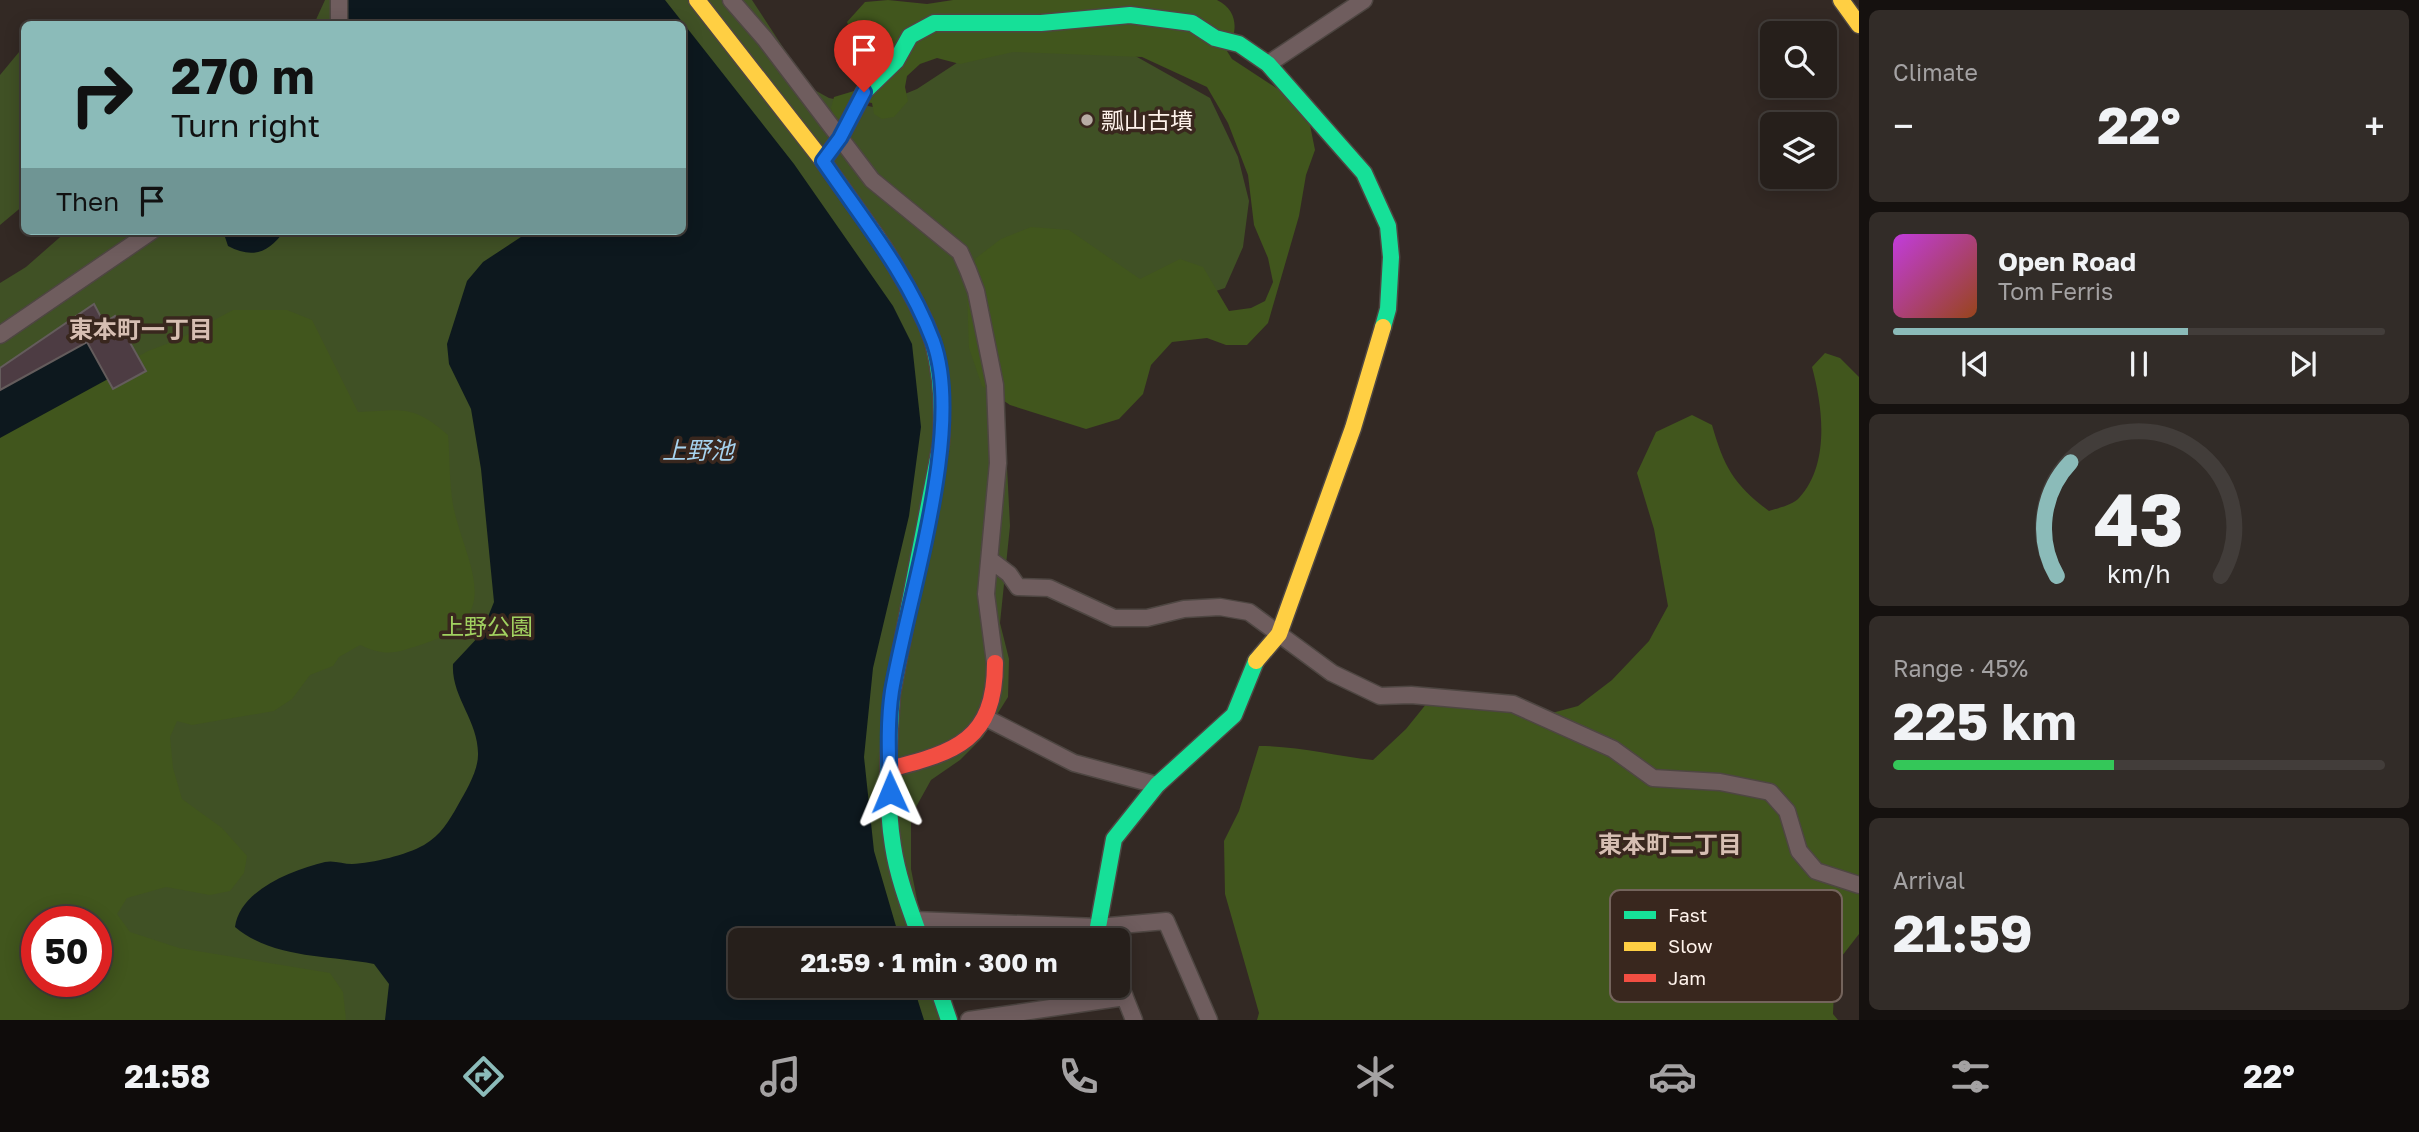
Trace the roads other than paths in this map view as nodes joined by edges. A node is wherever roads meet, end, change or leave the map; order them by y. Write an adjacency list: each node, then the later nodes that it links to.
1 (339, 0): 6 (street)
2 (697, 0): 10 (street)
3 (732, 0): 9 (street)
4 (1364, 0): 8 (street)
5 (1842, 0): 7 (street)
6 (339, 21)
7 (1859, 25)
8 (1268, 64): 9 (street); 14 (street)
9 (840, 138): 10 (street); 13 (street)
10 (823, 161): 16 (street)
11 (146, 235): 12 (street)
12 (0, 335)
13 (992, 561): 14 (street); 15 (street)
14 (1279, 634): 17 (street); 18 (street)
15 (988, 719): 16 (street); 17 (street)
16 (890, 769): 19 (street)
17 (1157, 785): 22 (street)
18 (1859, 885)
19 (914, 920): 20 (street); 21 (street)
20 (917, 928)
21 (1020, 928)
22 (1101, 928)
23 (1128, 928): 30 (street)
24 (941, 998): 27 (street)
25 (1118, 998): 28 (street)
26 (1125, 998): 29 (street)
27 (949, 1020)
28 (969, 1020)
29 (1134, 1020)
30 (1209, 1020)

